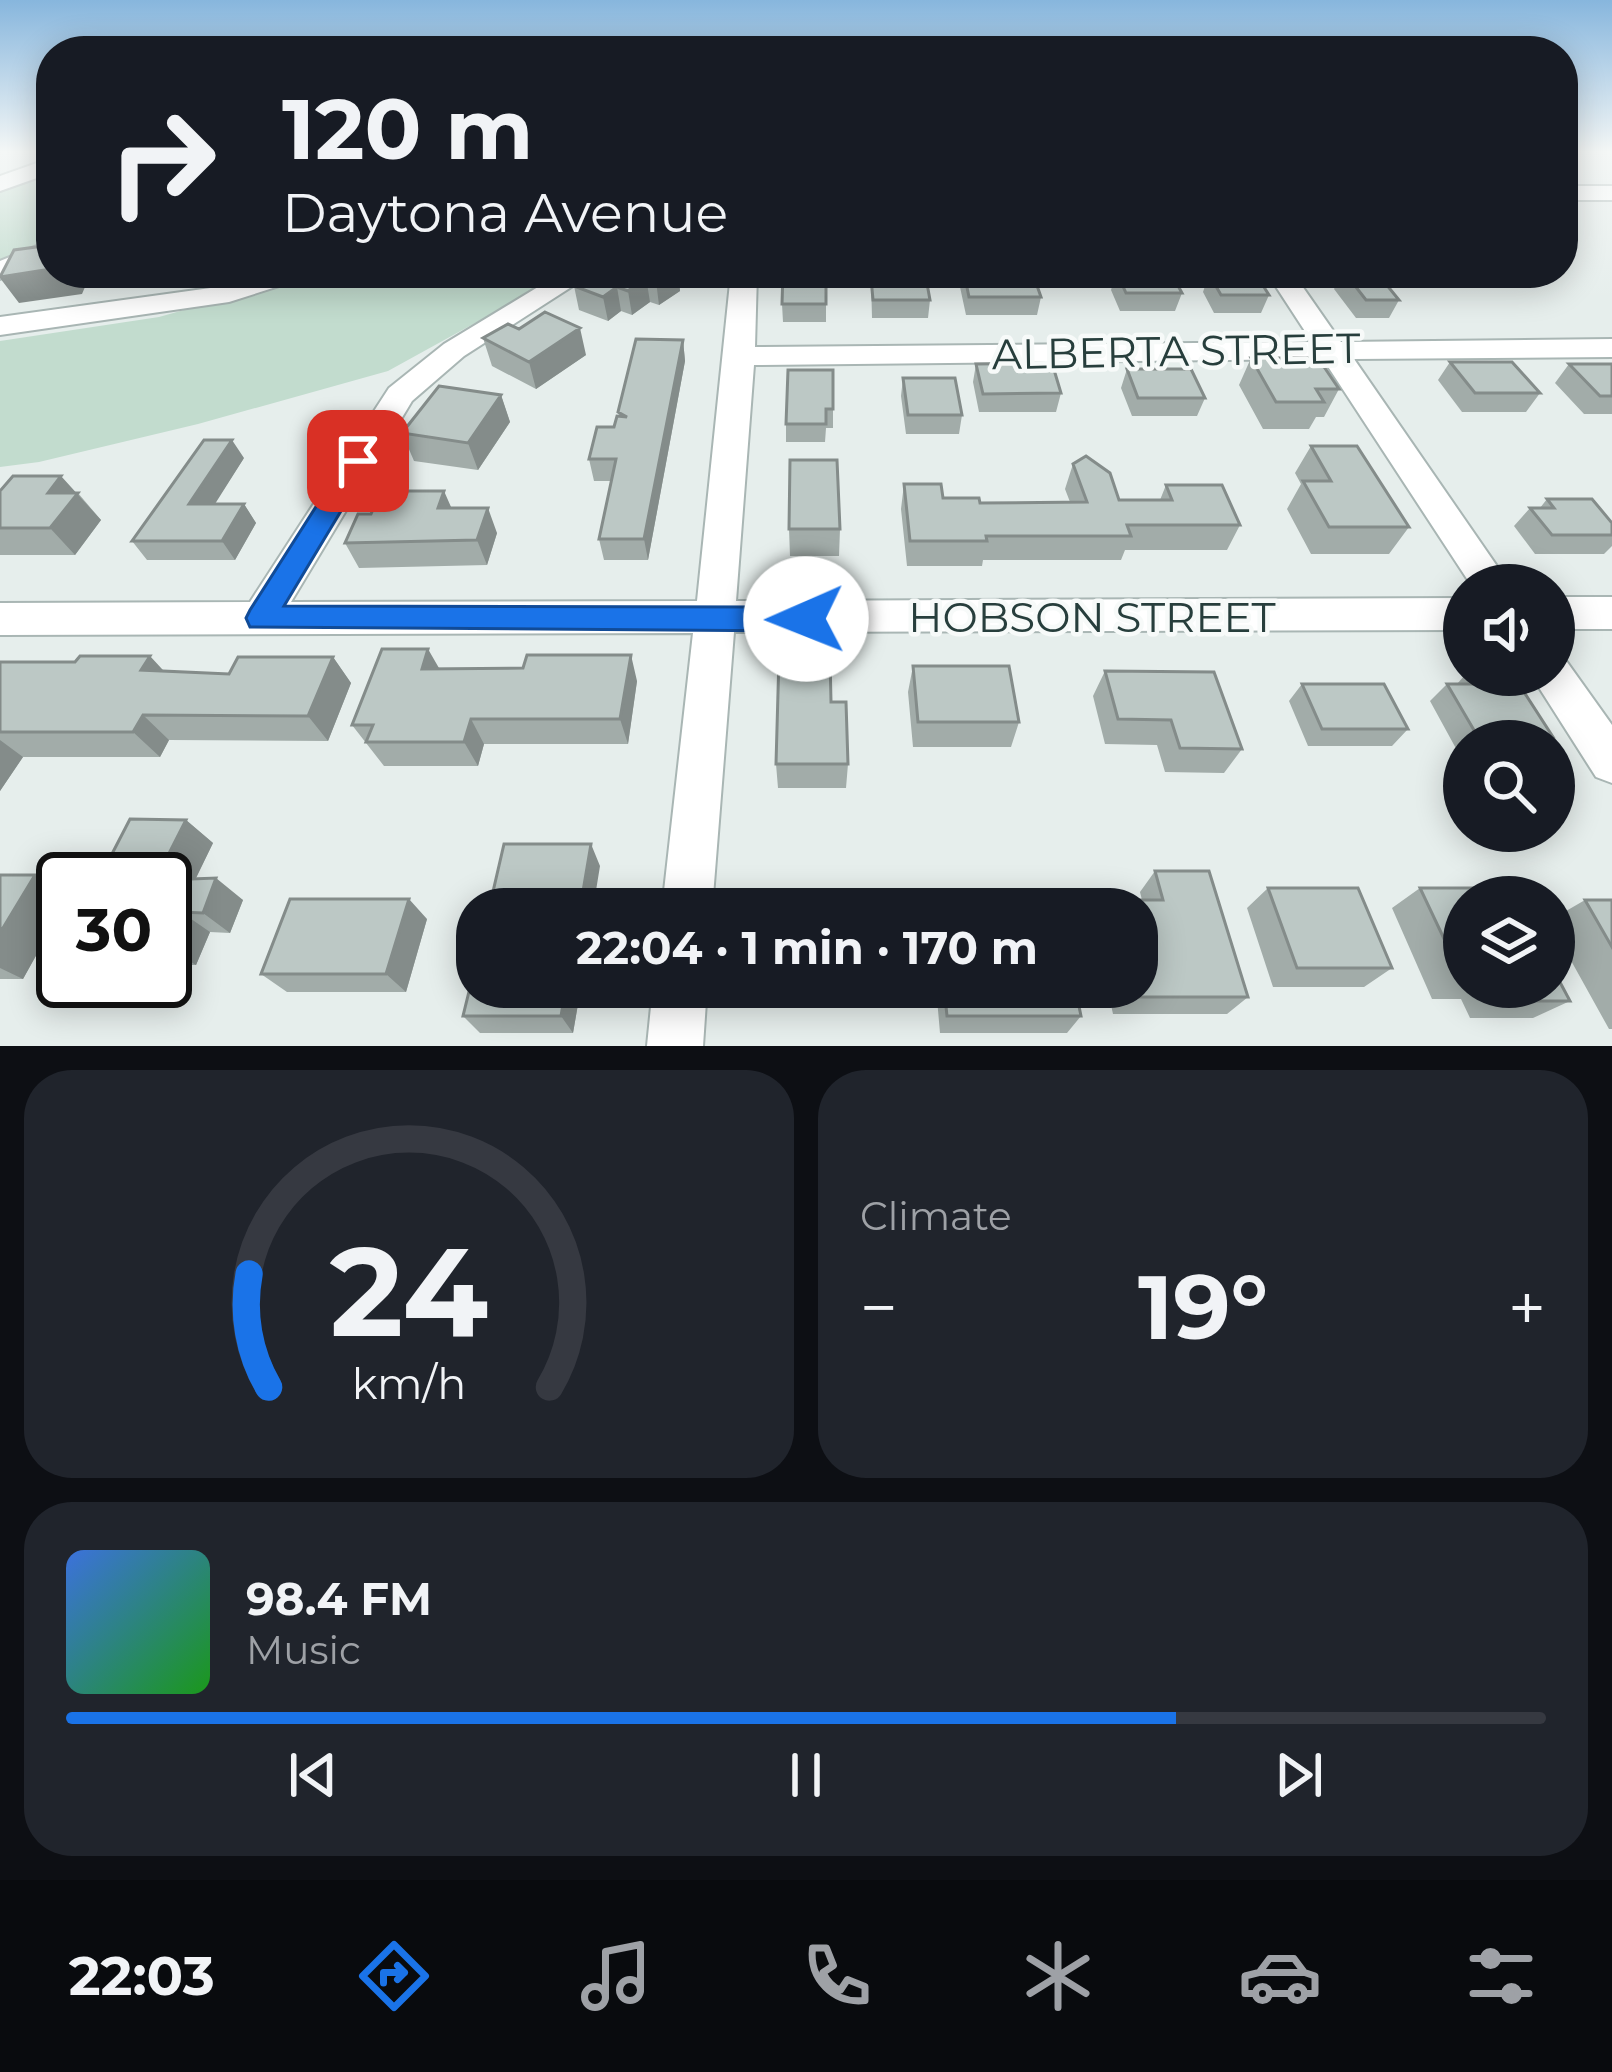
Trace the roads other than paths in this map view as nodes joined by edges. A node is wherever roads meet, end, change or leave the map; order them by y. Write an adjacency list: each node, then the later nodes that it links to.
1 (36, 255): 2 (street)
2 (0, 271)
3 (247, 288): 7 (street)
4 (555, 288): 15 (street)
5 (743, 288): 10 (street)
6 (1291, 288): 9 (street)
7 (0, 326)
8 (1612, 348): 9 (street, ALBERTA STREET)
9 (1334, 349): 10 (street, ALBERTA STREET); 11 (street)
10 (740, 356): 17 (street)
11 (1477, 564)
12 (1575, 613): 13 (street)
13 (1612, 613)
14 (1443, 614): 17 (street, HOBSON STREET)
15 (261, 618): 16 (street, HOBSON STREET); 17 (street, HOBSON STREET)
16 (0, 619)
17 (712, 620): 20 (street)
18 (1566, 696): 19 (street)
19 (1612, 762)
20 (689, 888)
21 (678, 1008): 22 (street)
22 (675, 1046)

